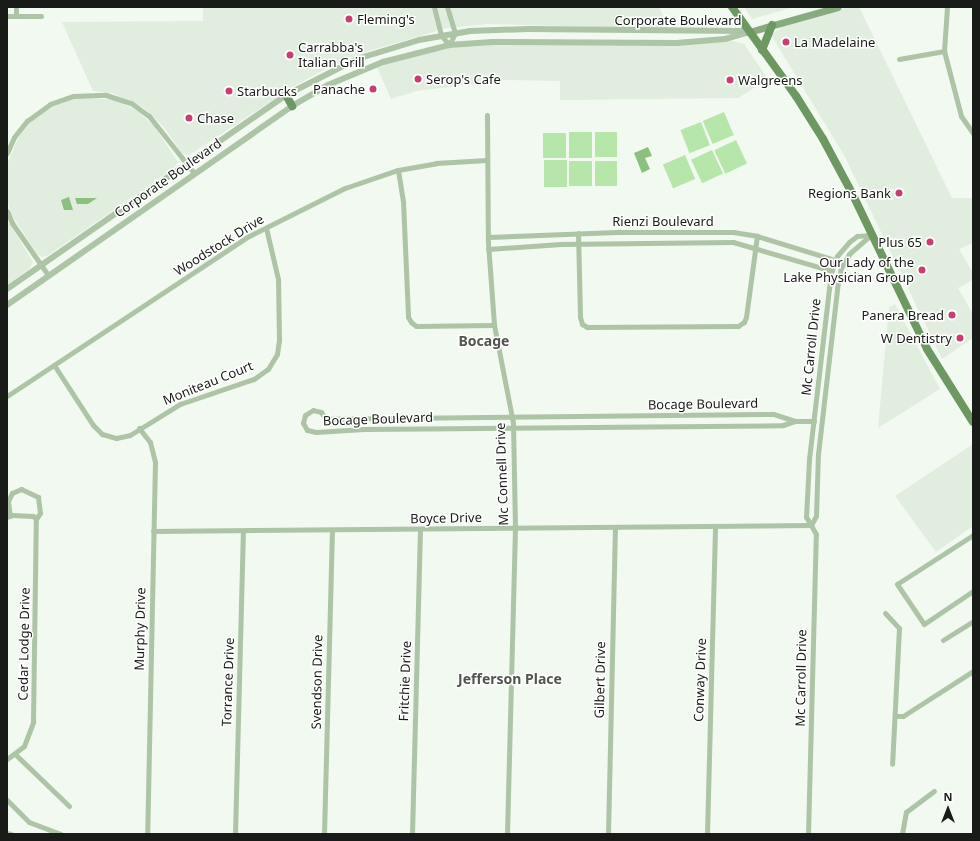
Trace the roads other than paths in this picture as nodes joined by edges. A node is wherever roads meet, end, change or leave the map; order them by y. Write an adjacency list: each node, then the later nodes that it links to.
1 (16, 7): 8 (street)
2 (434, 7): 13 (street)
3 (447, 7): 12 (street)
4 (732, 7): 11 (main road)
5 (838, 7): 10 (main road)
6 (947, 7): 16 (street)
7 (7, 16): 8 (street)
8 (16, 16): 9 (street)
9 (41, 16)
10 (772, 25): 11 (main road); 15 (main road)
11 (749, 32): 12 (street, Corporate Boulevard); 14 (street, Corporate Boulevard); 15 (main road)
12 (455, 33): 13 (street, Corporate Boulevard); 14 (street)
13 (441, 35): 14 (street); 18 (street, Corporate Boulevard)
14 (449, 45): 19 (street, Corporate Boulevard)
15 (762, 50): 30 (main road)
16 (944, 51): 17 (street); 21 (street)
17 (899, 60)
18 (286, 95): 19 (main road); 24 (street, Corporate Boulevard)
19 (292, 106): 26 (street, Corporate Boulevard)
20 (487, 115): 23 (street, Mc Connell Drive)
21 (973, 133)
22 (7, 153): 24 (street)
23 (488, 160): 25 (street, Woodstock Drive); 32 (street, Mc Connell Drive)
24 (186, 164): 26 (street); 37 (street, Corporate Boulevard)
25 (398, 170): 28 (street, Woodstock Drive); 42 (street)
26 (194, 173): 39 (street, Corporate Boulevard)
27 (7, 211): 37 (street)
28 (266, 228): 43 (street, Woodstock Drive); 50 (street, Moniteau Court)
29 (578, 233): 31 (street, Rienzi Boulevard); 32 (street, Rienzi Boulevard); 33 (street)
30 (872, 235): 36 (street, Mc Carroll Drive); 48 (main road); 53 (street, Mc Carroll Drive)
31 (757, 236): 34 (street); 36 (street, Rienzi Boulevard)
32 (488, 237): 35 (street, Mc Connell Drive)
33 (578, 244): 34 (street, Rienzi Boulevard); 34 (street); 35 (street, Rienzi Boulevard)
34 (755, 247): 38 (street, Rienzi Boulevard)
35 (488, 249): 42 (street, Mc Connell Drive)
36 (835, 260): 38 (street, Mc Carroll Drive)
37 (41, 265): 39 (street); 40 (street, Corporate Boulevard)
38 (832, 271): 47 (street, Mc Carroll Drive)
39 (48, 275): 41 (street, Corporate Boulevard)
40 (7, 289)
41 (7, 304)
42 (494, 325): 45 (street, Mc Connell Drive)
43 (54, 365): 44 (street, Woodstock Drive); 50 (street, Moniteau Court)
44 (7, 396)
45 (512, 417): 46 (street, Bocage Boulevard); 49 (street, Mc Connell Drive); 49 (street, Bocage Boulevard)
46 (795, 421): 47 (street, Bocage Boulevard); 49 (street, Bocage Boulevard)
47 (814, 421): 53 (street, Mc Carroll Drive)
48 (973, 422)
49 (513, 427): 56 (street, Mc Connell Drive)
50 (139, 428): 59 (street, Murphy Drive)
51 (9, 516): 52 (street); 52 (street, Cedar Lodge Drive)
52 (36, 519): 68 (street, Cedar Lodge Drive)
53 (811, 524): 54 (street, Boyce Drive); 84 (street, Mc Carroll Drive)
54 (715, 526): 55 (street, Boyce Drive); 83 (street, Conway Drive)
55 (615, 527): 56 (street, Boyce Drive); 82 (street, Gilbert Drive)
56 (515, 528): 57 (street, Boyce Drive); 81 (street, Mc Connell Drive)
57 (420, 529): 58 (street, Boyce Drive); 80 (street, Fritchie Drive)
58 (332, 530): 60 (street, Boyce Drive); 79 (street, Svendson Drive)
59 (153, 531): 60 (street, Boyce Drive); 77 (street, Murphy Drive)
60 (243, 531): 78 (street, Torrance Drive)
61 (973, 535): 62 (street)
62 (973, 591)
63 (885, 613): 67 (street)
64 (973, 621): 65 (street)
65 (943, 640)
66 (973, 671): 67 (street)
67 (896, 716): 70 (street)
68 (15, 754): 69 (street, Cedar Lodge Drive); 73 (street)
69 (7, 759)
70 (892, 764)
71 (934, 791): 85 (street)
72 (7, 800): 76 (street)
73 (69, 806)
74 (7, 833): 75 (street)
75 (11, 834)
76 (61, 834)
77 (147, 834)
78 (235, 834)
79 (324, 834)
80 (412, 834)
81 (507, 834)
82 (608, 834)
83 (707, 834)
84 (808, 834)
85 (902, 834)

